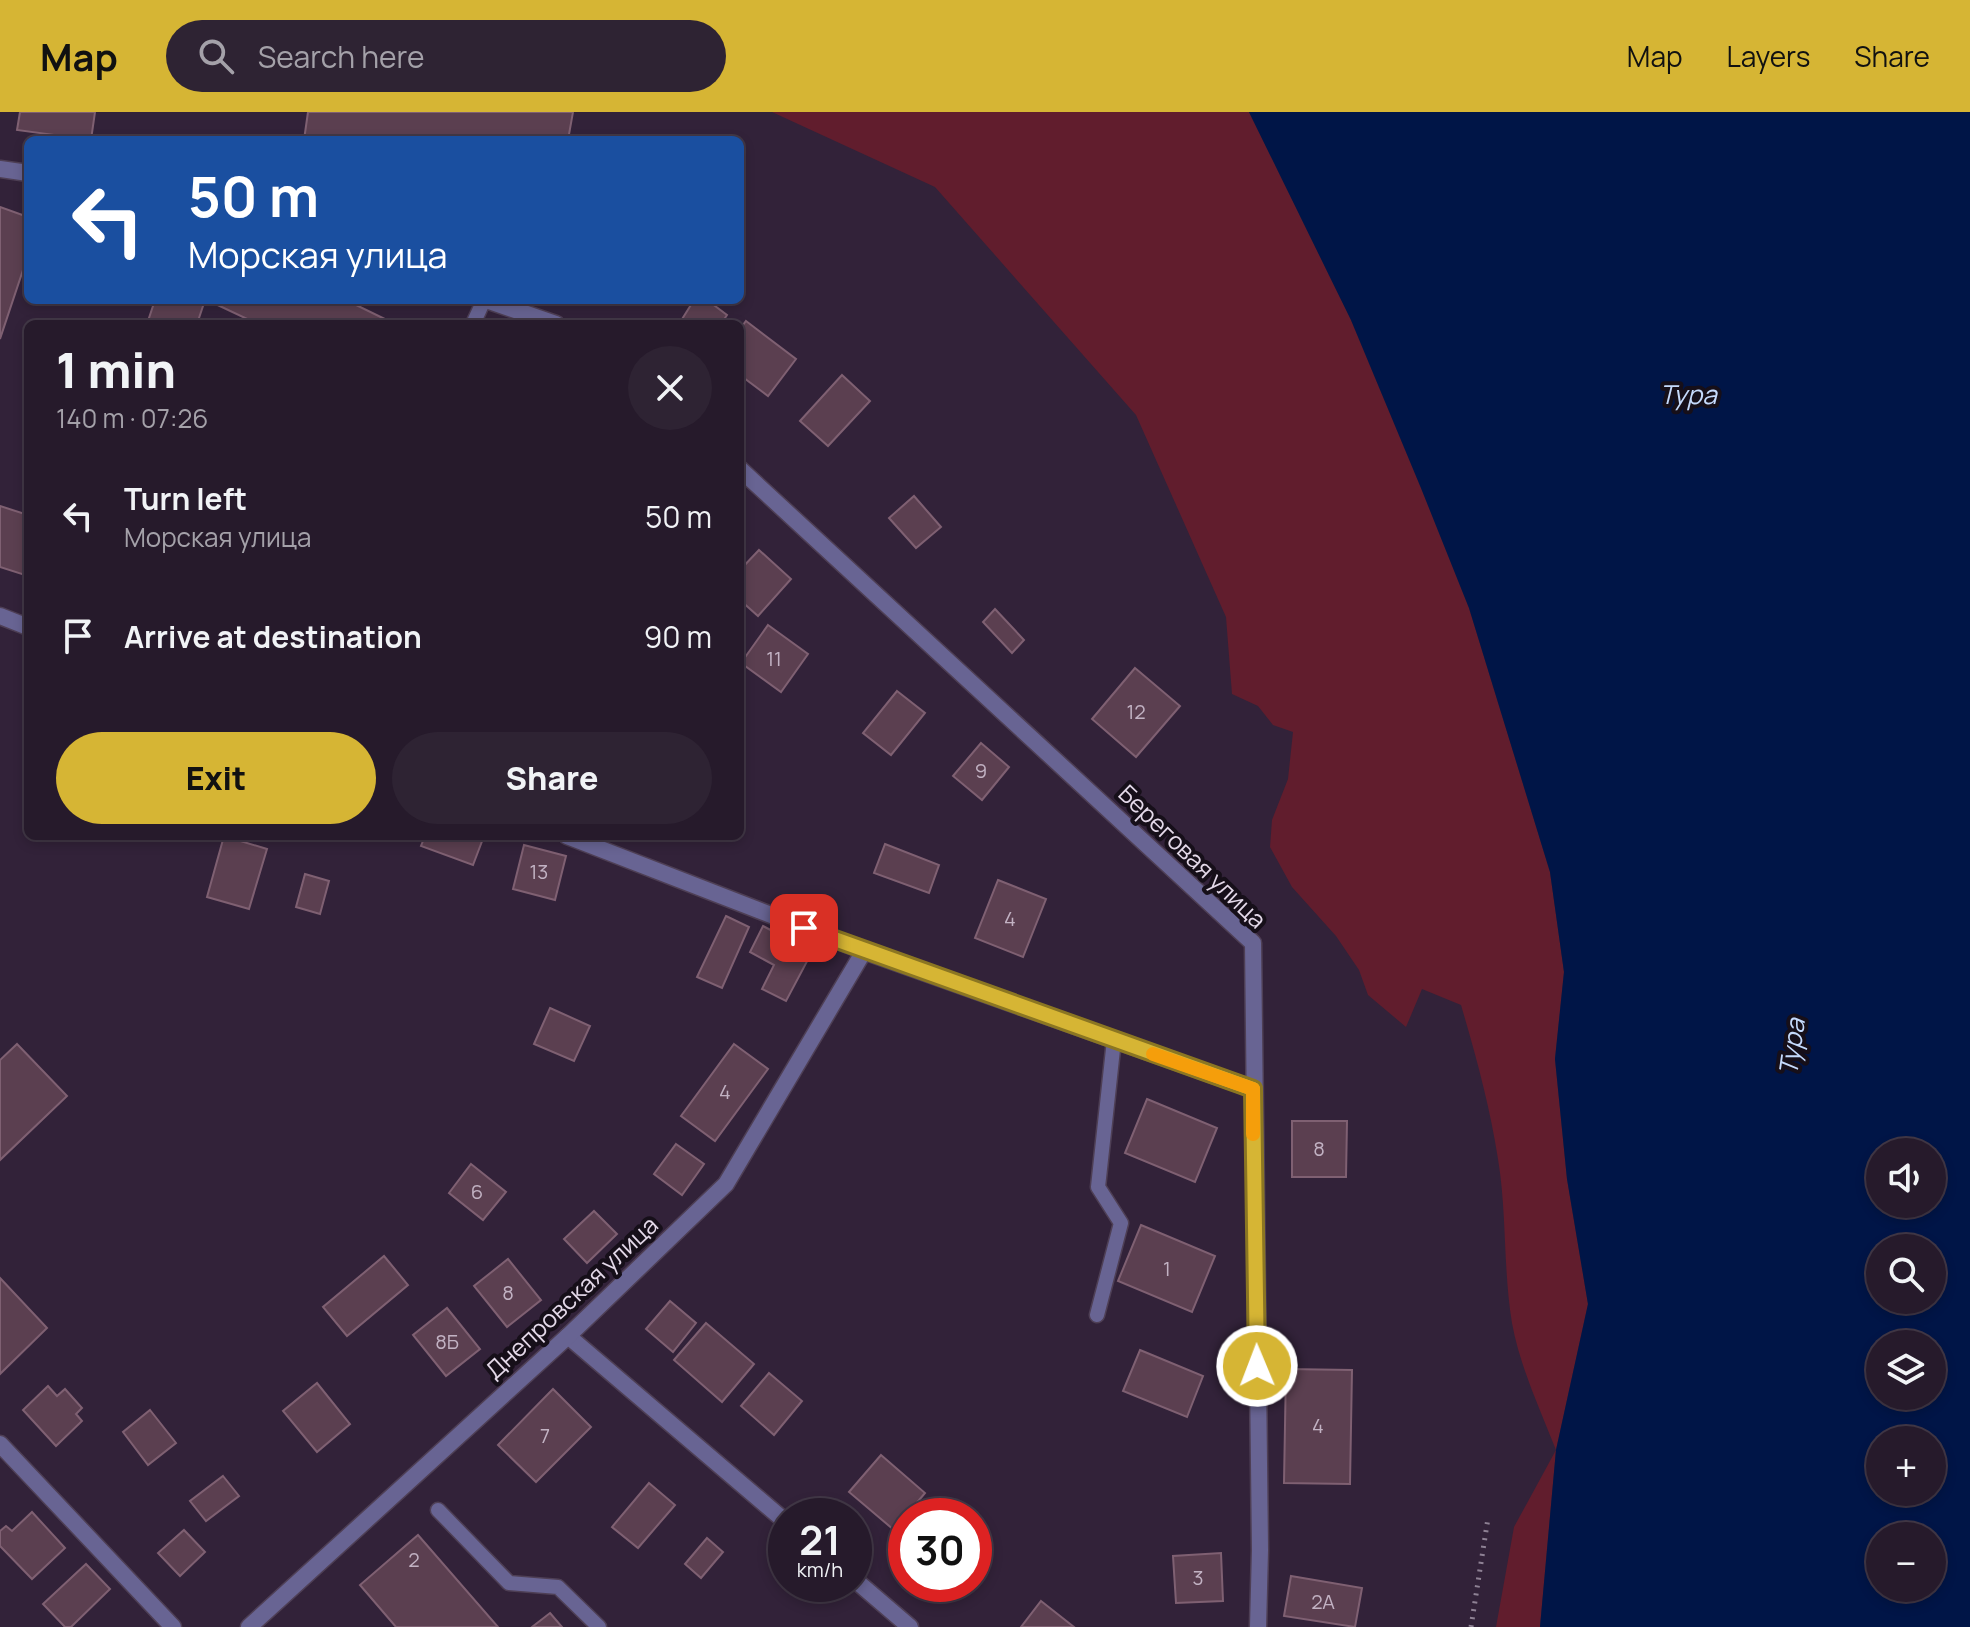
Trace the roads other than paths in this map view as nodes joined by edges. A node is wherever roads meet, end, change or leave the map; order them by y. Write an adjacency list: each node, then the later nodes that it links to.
1 (0, 169): 2 (street)
2 (24, 172)
3 (497, 304): 4 (street)
4 (544, 320)
5 (744, 473): 11 (street, Береговая улица)
6 (0, 616): 7 (street)
7 (24, 625)
8 (577, 840): 9 (street)
9 (864, 951): 10 (street); 13 (street, Днепровская улица)
10 (1114, 1040): 11 (street); 12 (lane)
11 (1253, 1089): 22 (street, Береговая улица)
12 (1097, 1315)
13 (568, 1336): 15 (street); 19 (street, Днепровская улица)
14 (0, 1444): 18 (street)
15 (768, 1507)
16 (438, 1510): 20 (lane)
17 (872, 1594): 21 (street)
18 (173, 1627)
19 (249, 1627)
20 (599, 1627)
21 (910, 1627)
22 (1258, 1627)

